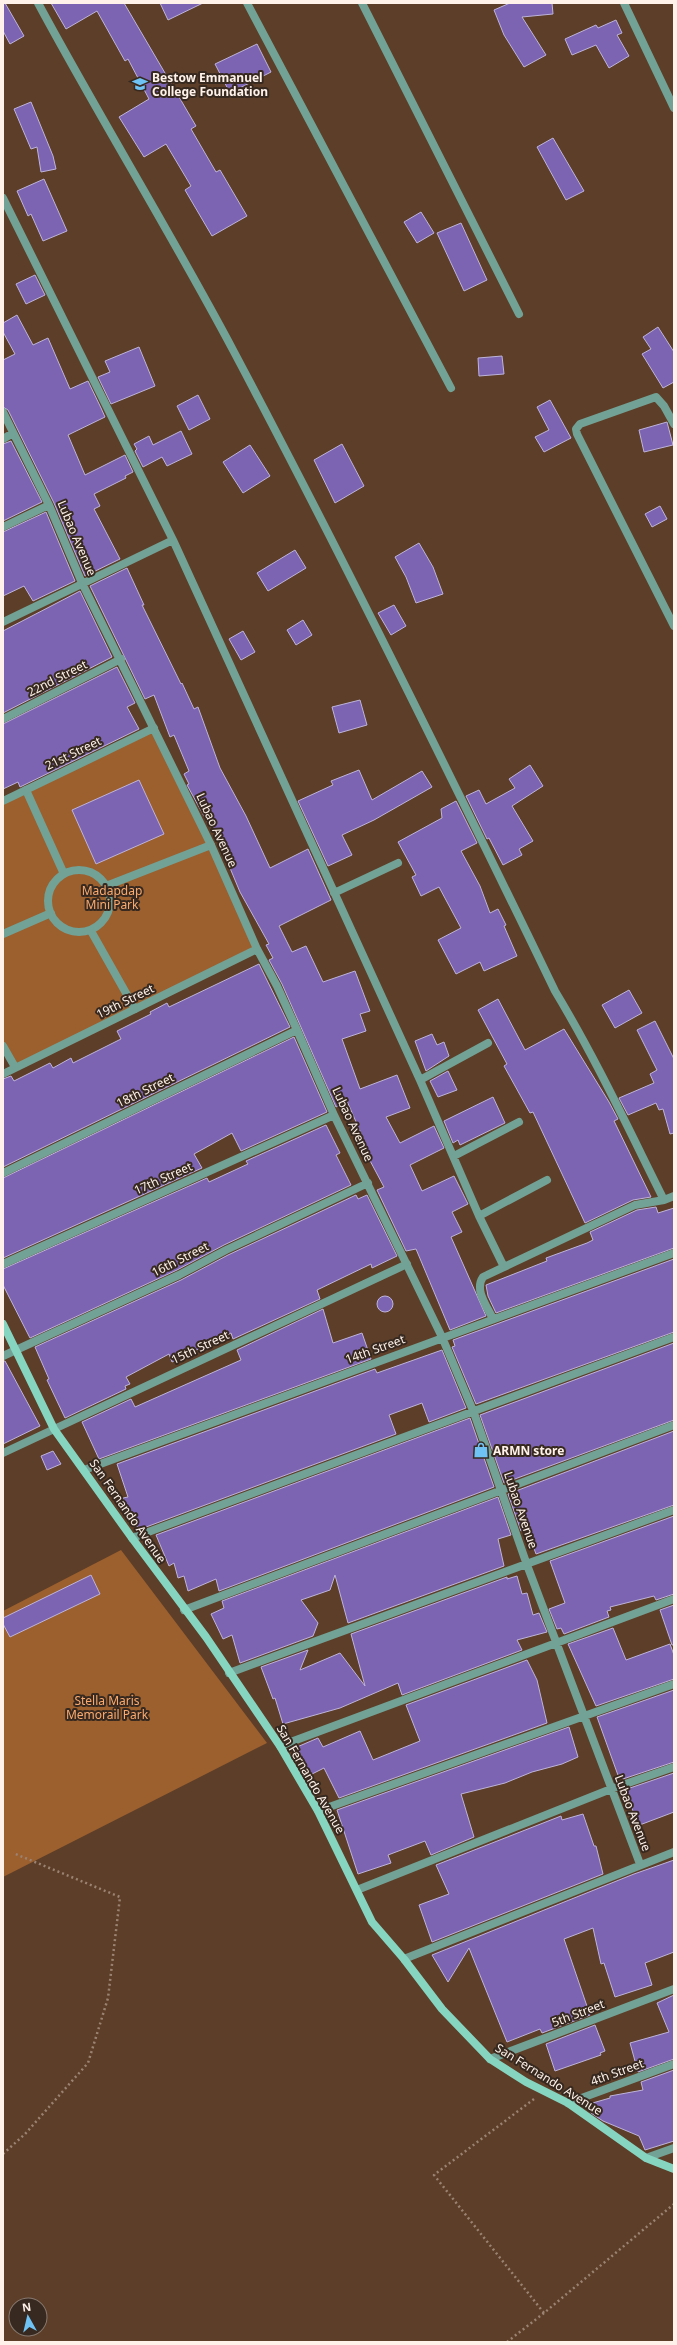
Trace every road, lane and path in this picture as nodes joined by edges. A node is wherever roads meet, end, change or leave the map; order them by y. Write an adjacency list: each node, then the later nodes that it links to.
1 (38, 3): 47 (street)
2 (247, 3): 8 (street)
3 (362, 3): 7 (street)
4 (624, 3): 5 (street)
5 (674, 108)
6 (3, 198): 15 (street)
7 (519, 314)
8 (451, 388)
9 (3, 412): 11 (street, Lubao Avenue)
10 (674, 424): 18 (street)
11 (13, 433): 12 (street); 13 (street, Lubao Avenue)
12 (3, 439)
13 (50, 505): 14 (street); 16 (street, Lubao Avenue)
14 (3, 527)
15 (173, 540): 16 (street); 28 (street)
16 (82, 583): 17 (street); 19 (street, Lubao Avenue)
17 (3, 622)
18 (674, 626)
19 (121, 659): 20 (street, 22nd Street); 21 (street, Lubao Avenue)
20 (3, 718)
21 (154, 728): 22 (street, 21st Street); 24 (street, Lubao Avenue)
22 (26, 790): 23 (street, 21st Street); 26 (street)
23 (3, 800)
24 (211, 845): 27 (street); 32 (street, Lubao Avenue)
25 (398, 863): 28 (street)
26 (64, 874): 27 (street); 29 (street)
27 (106, 886): 30 (street)
28 (334, 893): 39 (street)
29 (51, 913): 30 (street); 31 (street)
30 (91, 931): 33 (street)
31 (3, 934)
32 (256, 949): 33 (street, 19th Street); 34 (street, Lubao Avenue)
33 (136, 1009): 37 (street, 19th Street)
34 (297, 1030): 40 (street, Lubao Avenue); 43 (street, 18th Street)
35 (488, 1043): 39 (street)
36 (3, 1046): 37 (street)
37 (15, 1067): 38 (street, 19th Street)
38 (3, 1074)
39 (420, 1080): 42 (street)
40 (334, 1115): 45 (street, Lubao Avenue); 50 (street, 17th Street)
41 (519, 1122): 42 (street)
42 (454, 1156): 48 (street)
43 (3, 1173)
44 (547, 1180): 48 (street)
45 (368, 1183): 51 (street, Lubao Avenue); 57 (street, 16th Street)
46 (674, 1196): 47 (street)
47 (664, 1200): 52 (street)
48 (479, 1216): 52 (street)
49 (674, 1253): 53 (street, 14th Street)
50 (3, 1264)
51 (407, 1264): 55 (street, Lubao Avenue); 61 (street, 15th Street)
52 (504, 1267): 53 (street)
53 (493, 1319): 55 (street, 14th Street)
54 (3, 1324): 57 (main road, San Fernando Avenue)
55 (442, 1337): 59 (street, Lubao Avenue); 63 (street, 14th Street)
56 (674, 1337): 59 (street)
57 (16, 1349): 58 (street, 16th Street); 61 (main road, San Fernando Avenue)
58 (3, 1356)
59 (474, 1412): 64 (street, Lubao Avenue); 66 (street)
60 (674, 1425): 64 (street)
61 (54, 1429): 62 (street, 15th Street); 63 (main road, San Fernando Avenue)
62 (3, 1453)
63 (84, 1470): 66 (main road, San Fernando Avenue)
64 (502, 1490): 67 (street, Lubao Avenue); 69 (street)
65 (674, 1510): 67 (street)
66 (132, 1538): 69 (main road, San Fernando Avenue)
67 (527, 1565): 70 (street, Lubao Avenue); 71 (street)
68 (674, 1599): 70 (street)
69 (184, 1610): 71 (main road, San Fernando Avenue)
70 (557, 1642): 73 (street, Lubao Avenue); 74 (street)
71 (229, 1673): 74 (main road, San Fernando Avenue)
72 (674, 1684): 73 (street)
73 (584, 1716): 76 (street, Lubao Avenue); 77 (street)
74 (280, 1746): 77 (main road, San Fernando Avenue)
75 (674, 1767): 76 (street)
76 (611, 1789): 80 (street, Lubao Avenue); 81 (street)
77 (318, 1811): 81 (main road, San Fernando Avenue)
78 (674, 1852): 80 (street)
79 (13, 1853): 89 (path)
80 (640, 1864): 82 (street)
81 (357, 1890): 82 (main road, San Fernando Avenue)
82 (404, 1959): 84 (main road, San Fernando Avenue)
83 (674, 1988): 84 (street, 5th Street)
84 (490, 2060): 86 (main road, San Fernando Avenue)
85 (674, 2064): 87 (street, 4th Street)
86 (546, 2090): 87 (main road, San Fernando Avenue); 93 (path)
87 (568, 2103): 90 (main road, San Fernando Avenue)
88 (674, 2148): 90 (street)
89 (3, 2154)
90 (646, 2158): 91 (main road, San Fernando Avenue)
91 (674, 2169)
92 (674, 2204): 93 (path)
93 (544, 2313): 94 (path)
94 (507, 2342)

